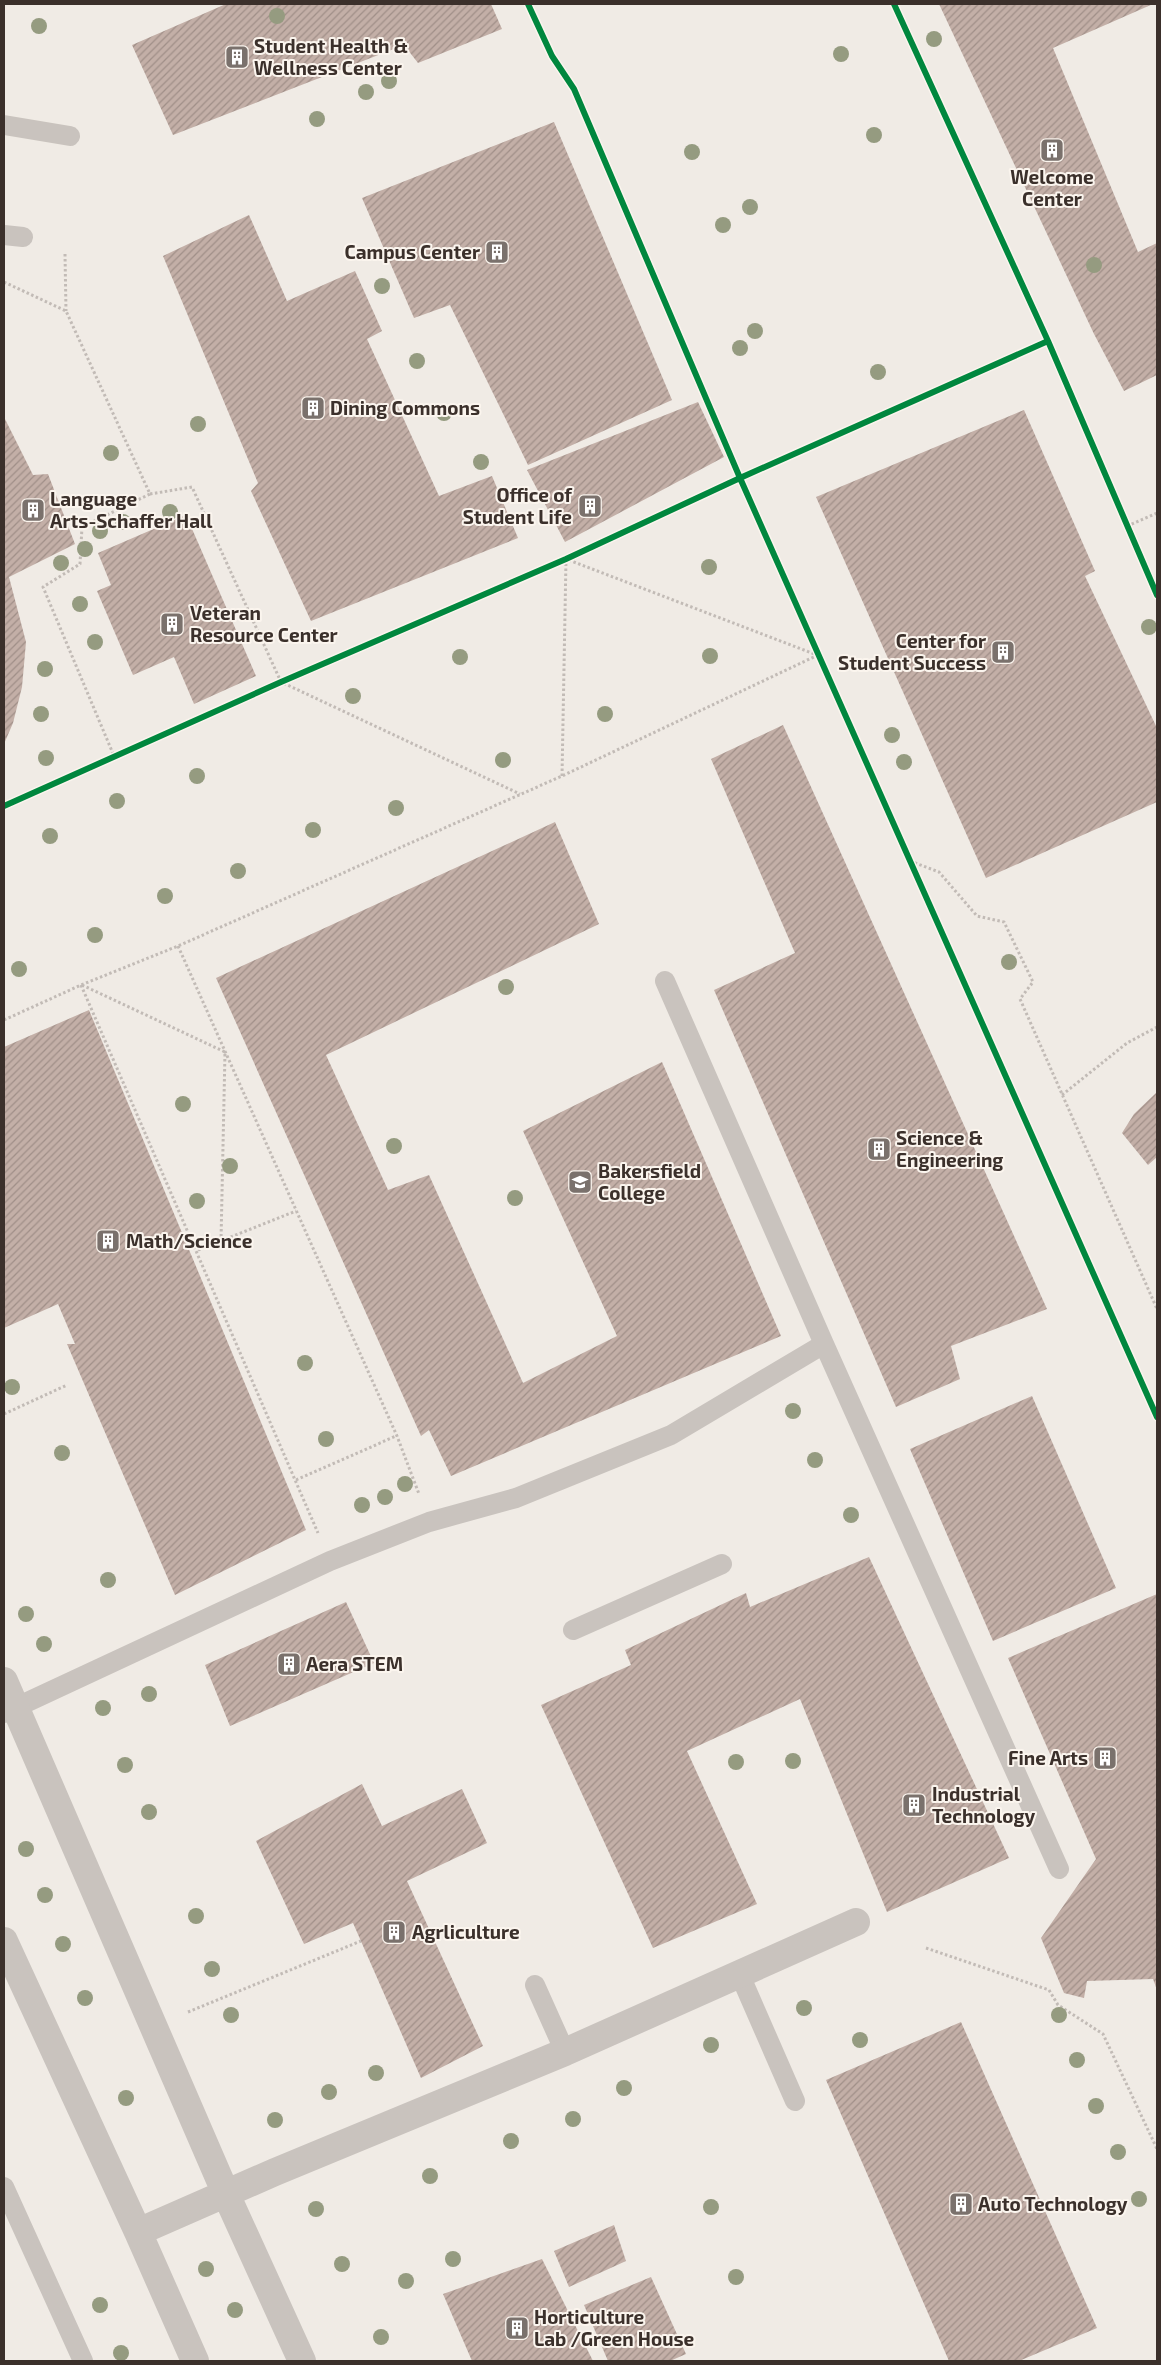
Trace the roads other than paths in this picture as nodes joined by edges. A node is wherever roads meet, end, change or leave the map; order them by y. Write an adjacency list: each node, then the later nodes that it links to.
1 (4, 125): 2 (lane)
2 (70, 136)
3 (665, 981): 4 (lane)
4 (824, 1344): 8 (lane); 9 (lane)
5 (722, 1564): 6 (lane)
6 (573, 1630)
7 (4, 1681): 8 (street)
8 (10, 1711): 17 (street)
9 (1059, 1869)
10 (856, 1922): 12 (street)
11 (7, 1957): 18 (street)
12 (740, 1975): 14 (street); 15 (lane)
13 (535, 1985): 14 (lane)
14 (565, 2052): 17 (street)
15 (795, 2101)
16 (4, 2187): 19 (lane)
17 (226, 2194): 18 (street); 21 (street)
18 (138, 2232): 20 (street)
19 (83, 2361)
20 (195, 2361)
21 (302, 2361)

